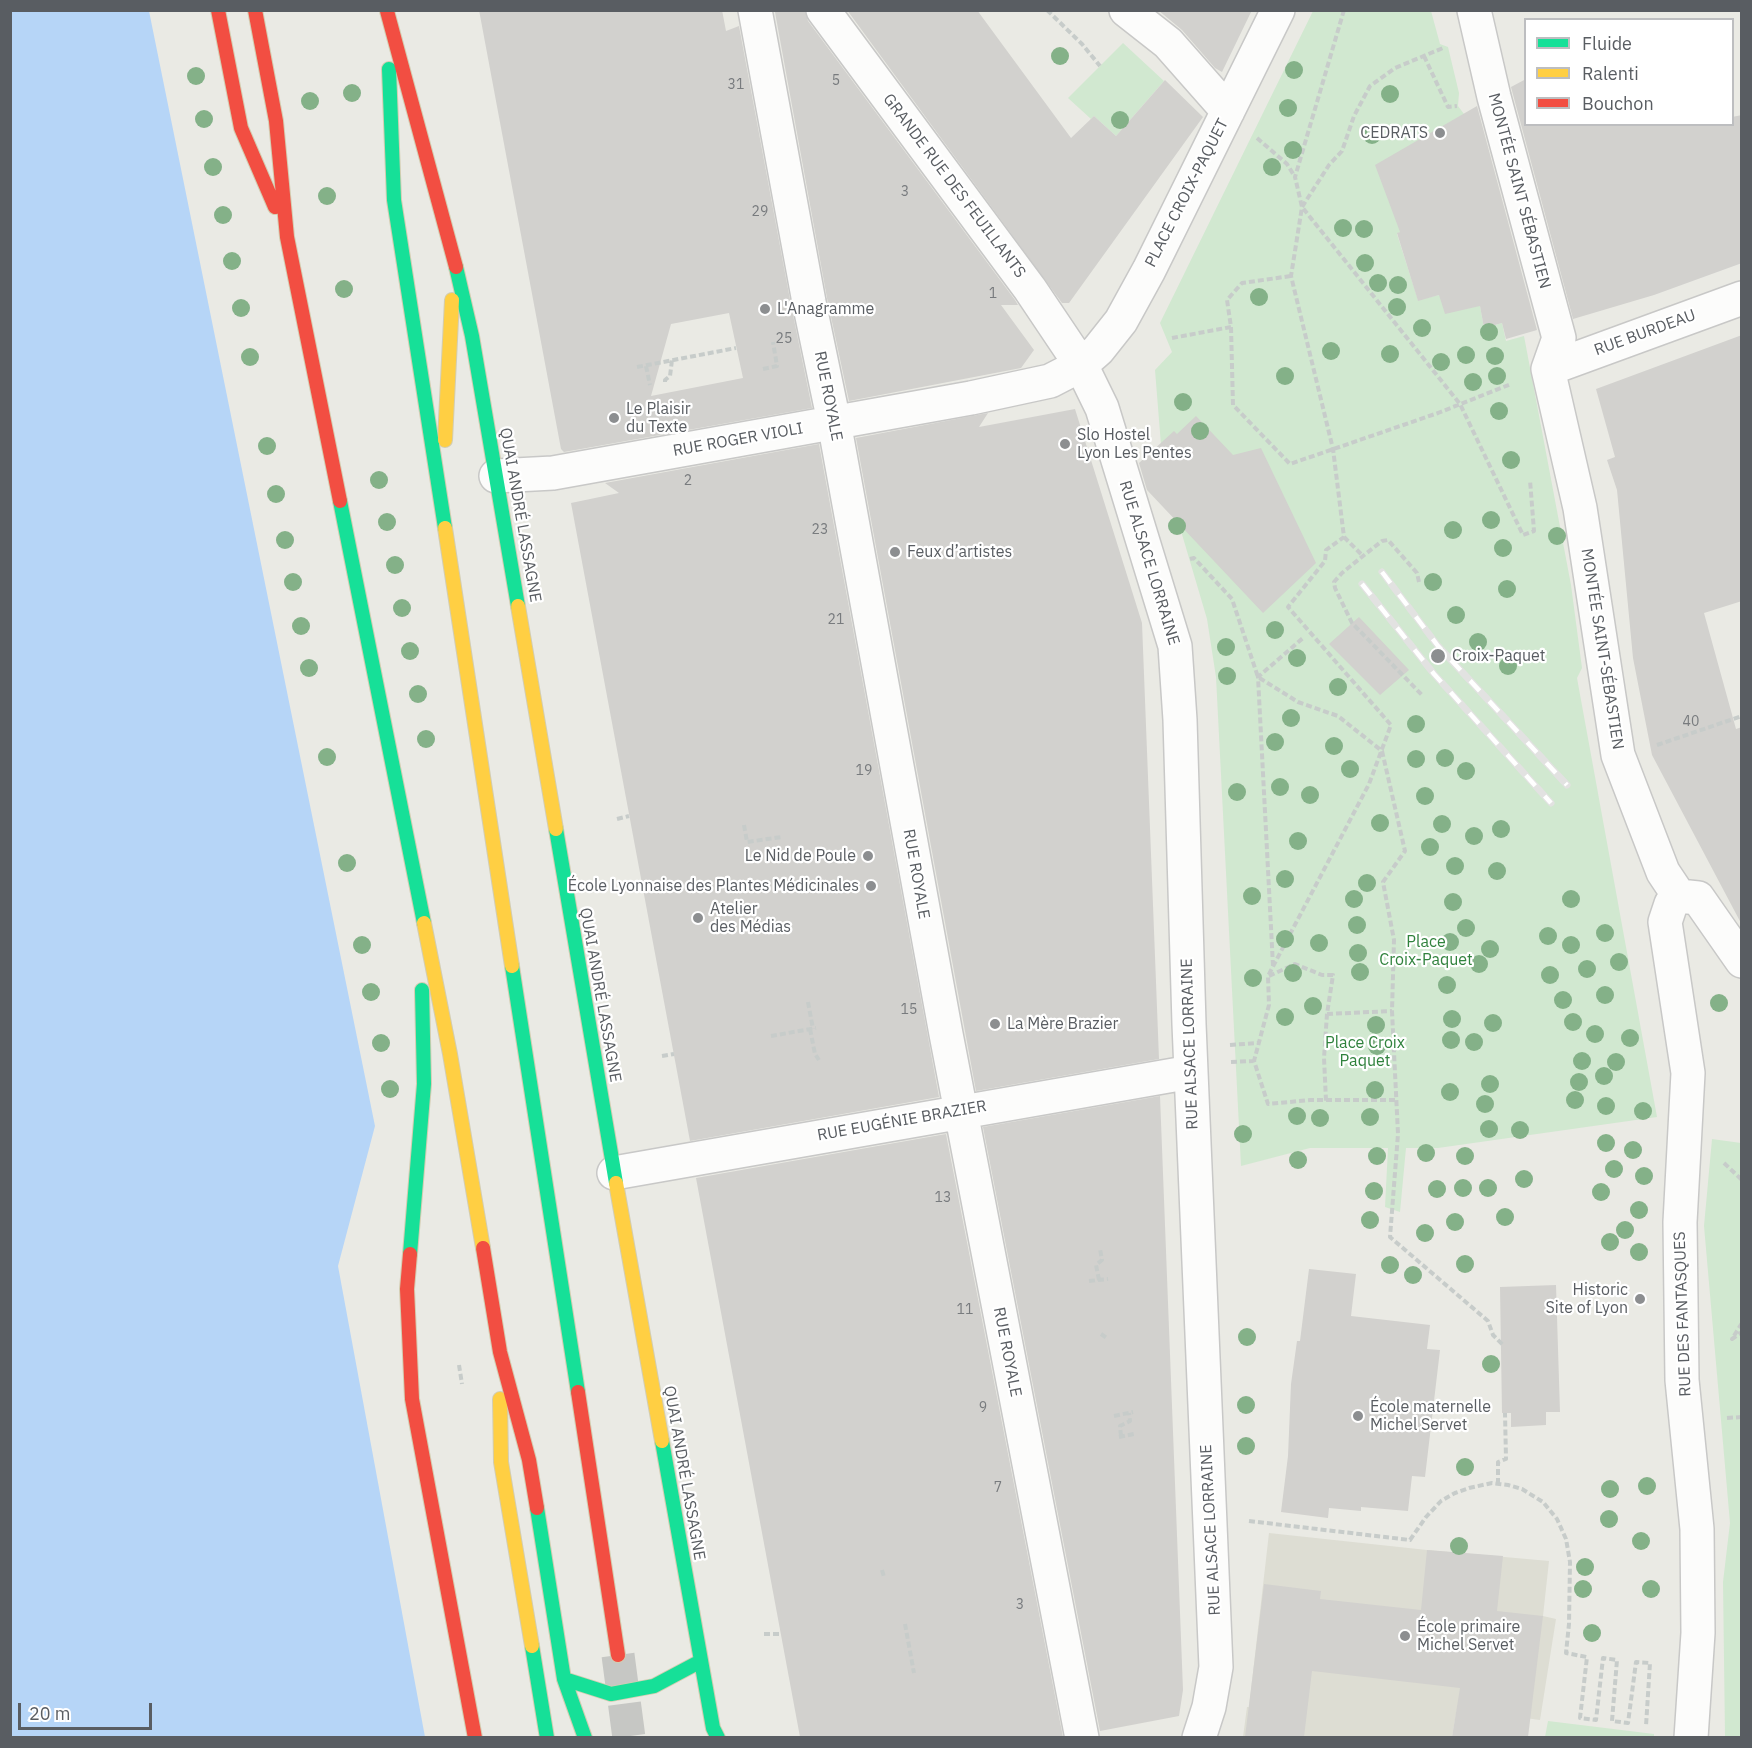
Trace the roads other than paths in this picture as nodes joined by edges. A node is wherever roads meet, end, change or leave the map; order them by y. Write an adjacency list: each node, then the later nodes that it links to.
1 (218, 10): 10 (main road)
2 (255, 10): 10 (main road)
3 (755, 10): 15 (street, RUE ROYALE)
4 (823, 10): 13 (street, GRANDE RUE DES FEUILLANTS)
5 (1126, 10): 9 (street)
6 (1278, 10): 9 (street, PLACE CROIX-PAQUET)
7 (387, 11): 11 (main road, QUAI ANDRÉ LASSAGNE); 17 (main road, QUAI ANDRÉ LASSAGNE)
8 (1475, 11): 14 (street, MONTÉE SAINT SÉBASTIEN)
9 (1228, 111): 13 (street, PLACE CROIX-PAQUET)
10 (287, 237): 19 (main road)
11 (454, 256): 16 (main road, QUAI ANDRÉ LASSAGNE); 17 (main road, QUAI ANDRÉ LASSAGNE)
12 (1742, 298): 14 (street, RUE BURDEAU)
13 (1081, 364): 15 (street, RUE ROGER VIOLI); 21 (street, RUE ALSACE LORRAINE)
14 (1535, 374): 18 (street, MONTÉE SAINT-SÉBASTIEN)
15 (834, 422): 16 (street, RUE ROGER VIOLI); 22 (street, RUE ROYALE)
16 (496, 476): 23 (main road, QUAI ANDRÉ LASSAGNE)
17 (442, 510): 25 (main road, QUAI ANDRÉ LASSAGNE)
18 (1679, 896): 20 (street); 34 (street, RUE DES FANTASQUES)
19 (420, 910): 24 (main road); 29 (main road)
20 (1742, 962)
21 (1191, 1072): 22 (street, RUE EUGÉNIE BRAZIER); 33 (street, RUE ALSACE LORRAINE)
22 (961, 1111): 23 (street, RUE EUGÉNIE BRAZIER); 32 (street, RUE ROYALE)
23 (614, 1173): 26 (main road, QUAI ANDRÉ LASSAGNE)
24 (500, 1352): 27 (main road); 30 (main road)
25 (618, 1655)
26 (702, 1661): 27 (main road); 28 (main road, QUAI ANDRÉ LASSAGNE)
27 (564, 1678): 31 (main road)
28 (715, 1733)
29 (475, 1737)
30 (547, 1737)
31 (585, 1737)
32 (1082, 1737)
33 (1199, 1737)
34 (1691, 1737)

